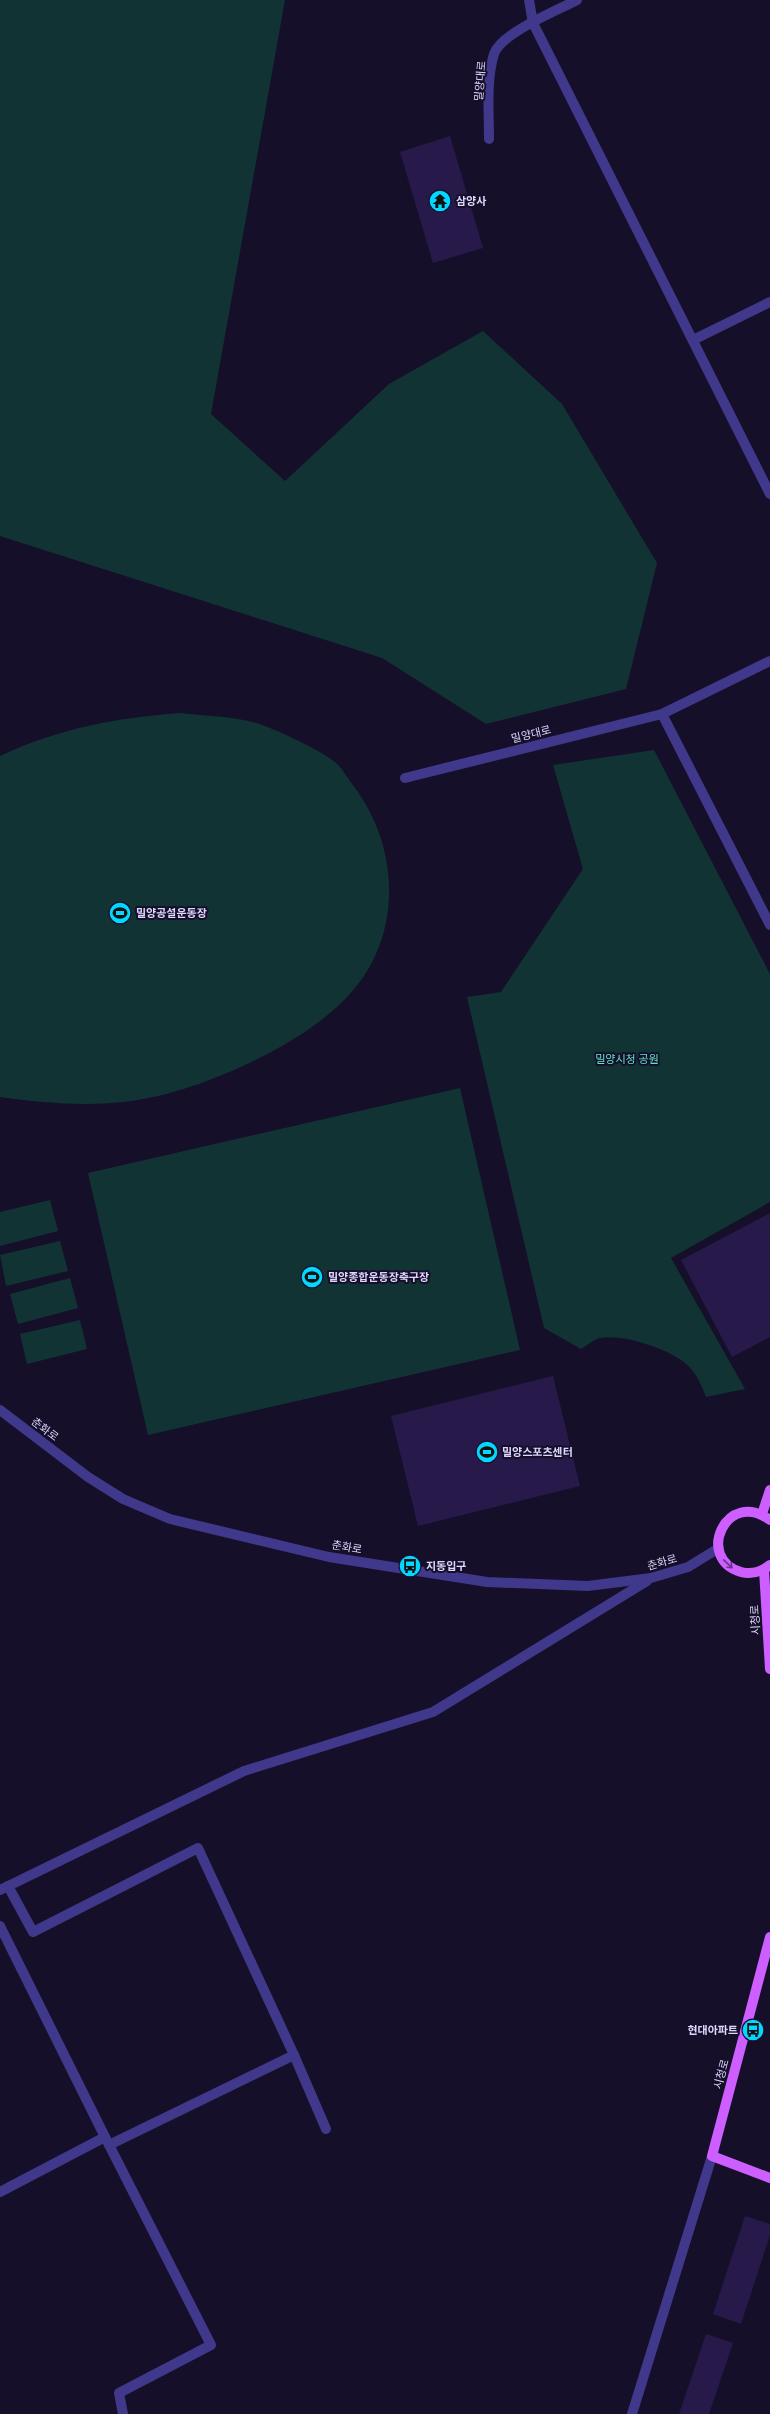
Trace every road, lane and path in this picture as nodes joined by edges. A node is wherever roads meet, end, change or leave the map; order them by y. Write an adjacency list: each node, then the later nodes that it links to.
1 (529, 0): 3 (street)
2 (577, 0): 3 (street, 밀양대로)
3 (533, 23): 4 (street, 밀양대로); 6 (street)
4 (489, 139)
5 (770, 302): 6 (street)
6 (693, 340): 7 (street)
7 (770, 494)
8 (770, 661): 9 (street, 밀양대로)
9 (662, 714): 10 (street, 밀양대로); 11 (street)
10 (405, 778)
11 (770, 925)
12 (0, 1410): 17 (street, 춘화로)
13 (770, 1490): 14 (main road)
14 (766, 1517): 15 (main road)
15 (718, 1548): 16 (main road, one-way to 16); 17 (street, 춘화로)
16 (767, 1567): 18 (main road, 시청로)
17 (651, 1578): 19 (street)
18 (770, 1669)
19 (4, 1888): 22 (street)
20 (0, 1926): 24 (street)
21 (770, 1937): 25 (main road, 시청로)
22 (294, 2055): 23 (street); 24 (street)
23 (326, 2129)
24 (107, 2141): 27 (street); 28 (street)
25 (712, 2156): 26 (main road); 29 (street)
26 (770, 2178)
27 (0, 2192)
28 (123, 2414)
29 (632, 2414)

